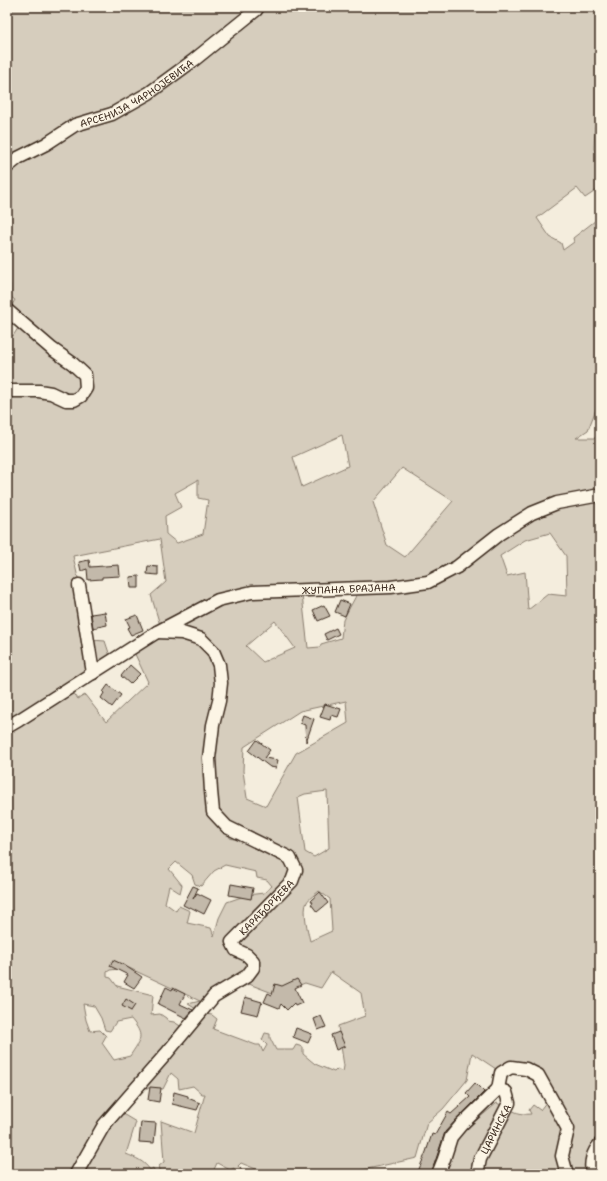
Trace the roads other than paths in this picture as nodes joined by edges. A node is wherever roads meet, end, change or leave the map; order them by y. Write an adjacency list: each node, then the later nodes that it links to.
1 (258, 7): 2 (street, АРСЕНИЈА ЧАРНОЈЕВИЋА)
2 (7, 167)
3 (8, 311): 4 (street)
4 (7, 391)
5 (600, 495): 7 (street, ЖУПАНА БРАЈАНА)
6 (79, 585): 8 (street)
7 (157, 632): 8 (street, ЖУПАНА БРАЈАНА); 12 (street, КАРАЂОРЂЕВА)
8 (93, 673): 9 (street, ЖУПАНА БРАЈАНА)
9 (7, 727)
10 (498, 1089): 13 (street); 14 (street, ЦАРИНСКА); 15 (street)
11 (600, 1144): 16 (street)
12 (76, 1174)
13 (438, 1174)
14 (476, 1174)
15 (567, 1174)
16 (592, 1174)

